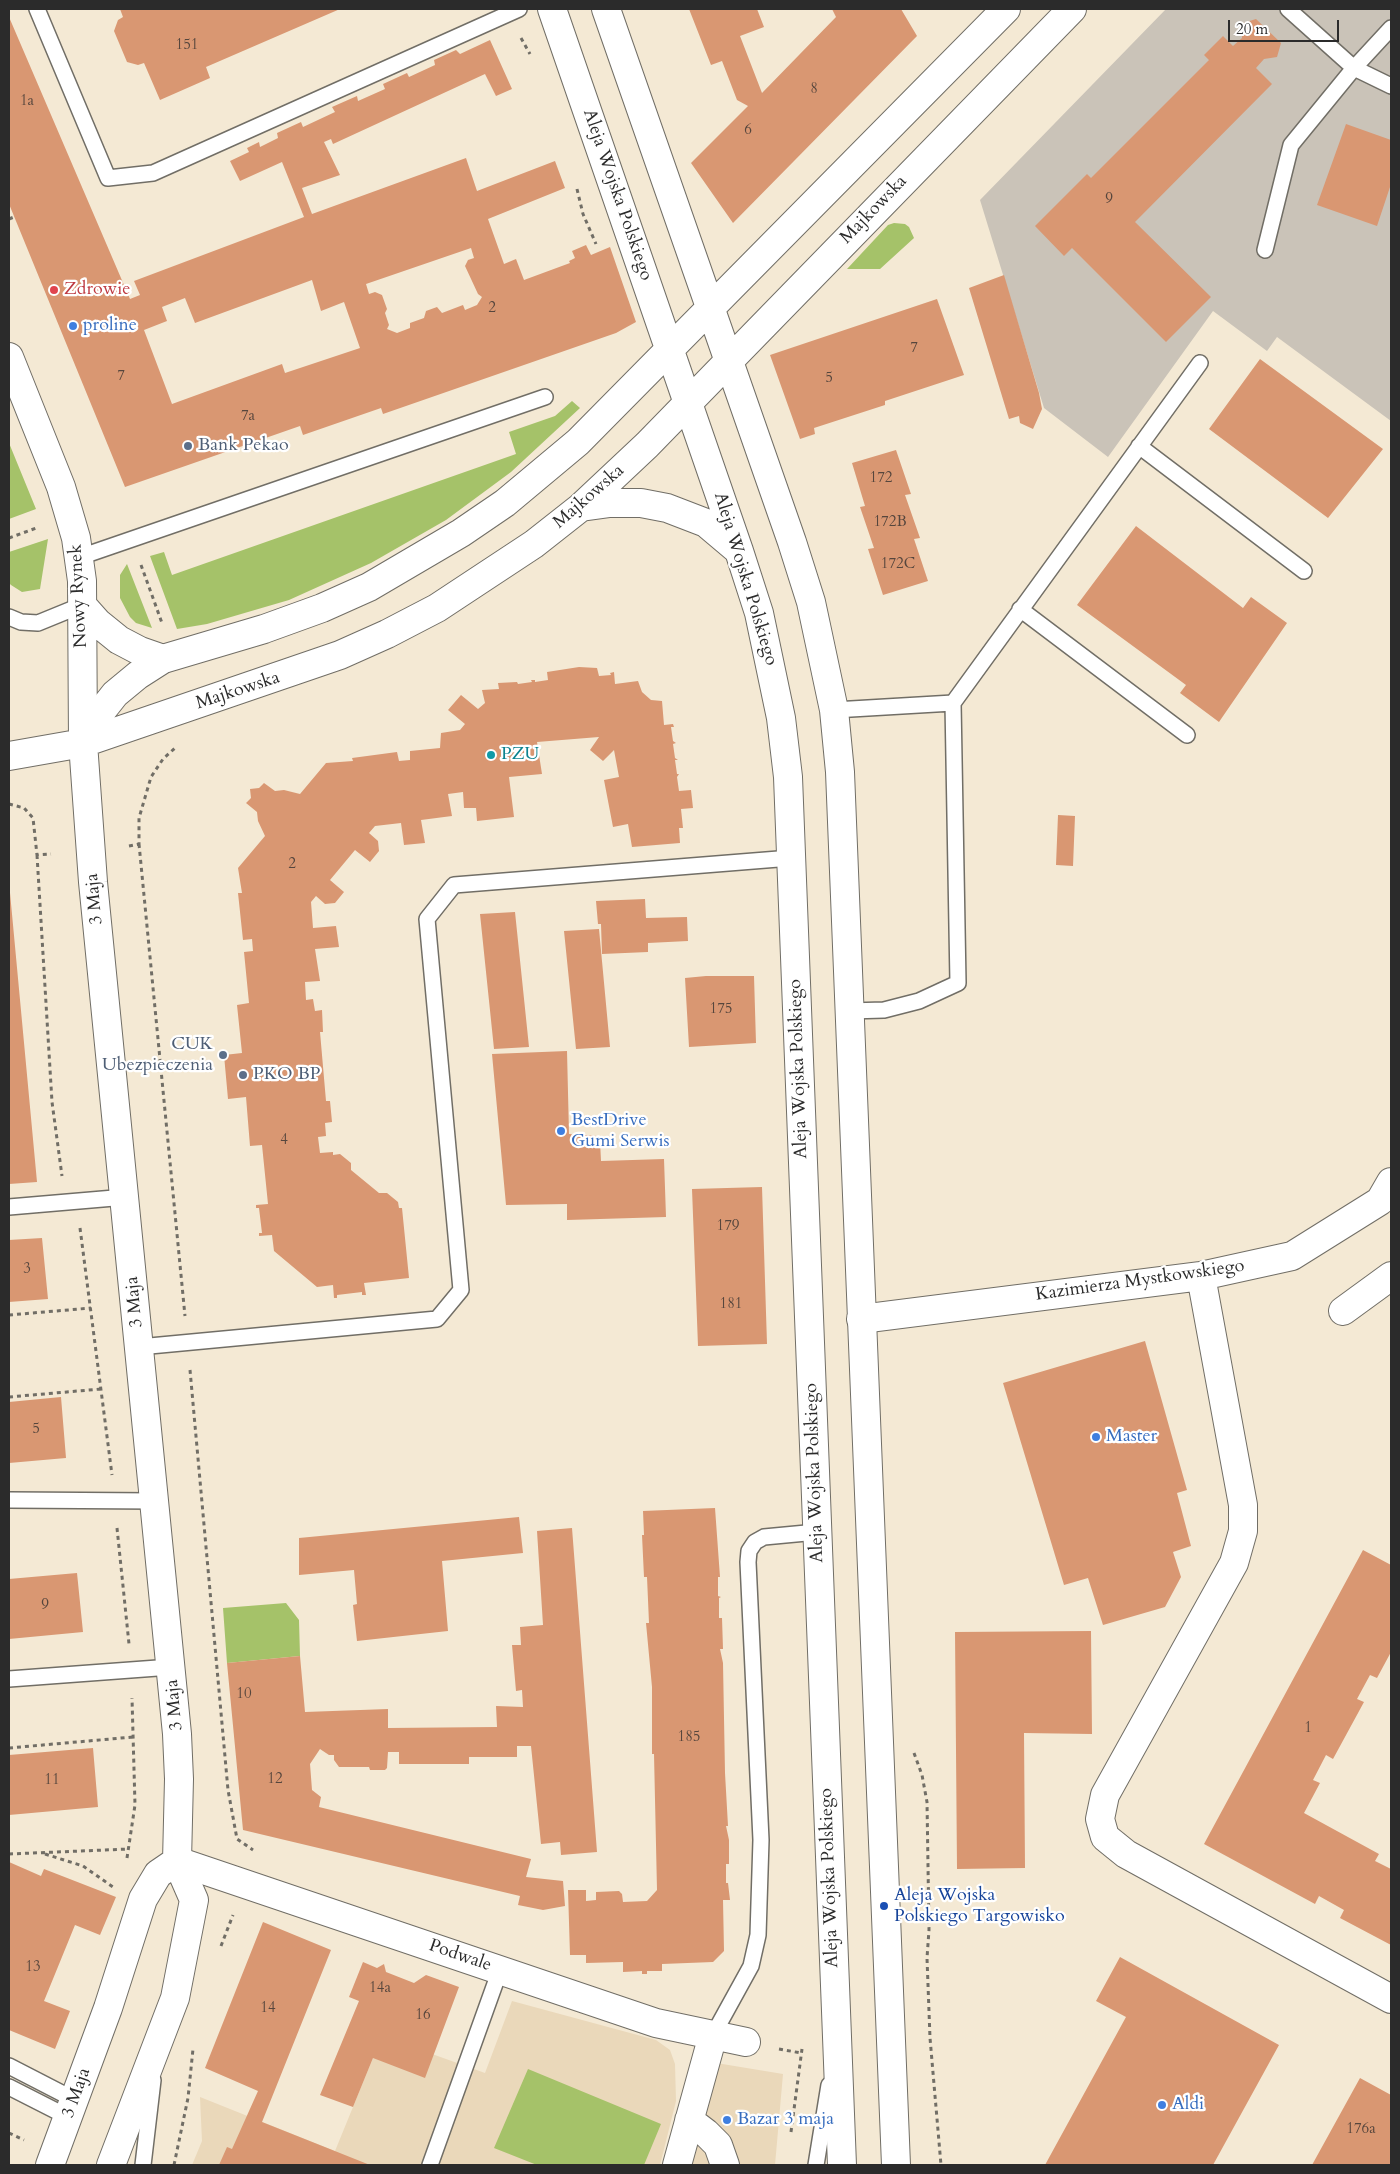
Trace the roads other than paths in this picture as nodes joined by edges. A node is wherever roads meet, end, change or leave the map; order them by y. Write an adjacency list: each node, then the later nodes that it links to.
1 (37, 9): 2 (lane)
2 (520, 9)
3 (552, 9): 13 (street, Aleja Wojska Polskiego)
4 (606, 9): 12 (street)
5 (1006, 9): 12 (street)
6 (1072, 9): 15 (street, Majkowska)
7 (1288, 9): 9 (lane)
8 (1391, 28): 9 (lane)
9 (1354, 68): 10 (lane); 11 (lane)
10 (1391, 86)
11 (1265, 250)
12 (710, 307): 13 (street); 15 (street)
13 (670, 348): 18 (street, Aleja Wojska Polskiego); 27 (street)
14 (9, 357): 22 (street, Nowy Rynek)
15 (728, 360): 18 (street, Majkowska); 29 (street)
16 (1200, 363): 19 (lane)
17 (545, 396): 22 (lane)
18 (688, 402): 20 (street, Majkowska); 21 (street, Aleja Wojska Polskiego)
19 (1139, 446): 23 (lane); 25 (lane)
20 (581, 506): 21 (street); 31 (street, Majkowska)
21 (739, 551): 33 (street, Aleja Wojska Polskiego)
22 (80, 557): 24 (street, Nowy Rynek)
23 (1304, 571)
24 (82, 605): 26 (lane); 27 (street); 31 (street, Nowy Rynek)
25 (1020, 609): 28 (lane); 30 (lane)
26 (9, 617)
27 (163, 659): 31 (street)
28 (953, 703): 29 (lane); 34 (lane)
29 (834, 710): 34 (street)
30 (1187, 735)
31 (82, 743): 32 (street); 35 (street, 3 Maja)
32 (9, 756)
33 (791, 858): 42 (lane); 45 (street, Aleja Wojska Polskiego)
34 (849, 1011): 41 (street)
35 (126, 1197): 37 (lane); 42 (street, 3 Maja)
36 (1388, 1197): 38 (street, Kazimierza Mystkowskiego)
37 (9, 1207)
38 (1201, 1276): 41 (street, Kazimierza Mystkowskiego); 50 (street)
39 (1391, 1276): 40 (street)
40 (1343, 1311)
41 (862, 1319): 67 (street)
42 (140, 1347): 44 (street, 3 Maja)
43 (9, 1500): 44 (lane)
44 (155, 1501): 46 (street, 3 Maja)
45 (818, 1532): 51 (lane); 52 (street, Aleja Wojska Polskiego)
46 (171, 1667): 47 (lane); 48 (street, 3 Maja)
47 (9, 1679)
48 (177, 1861): 49 (street, Podwale); 54 (street, 3 Maja); 57 (street, 3 Maja)
49 (500, 1970): 51 (street, Podwale); 62 (lane)
50 (1391, 1999)
51 (713, 2035): 53 (street, Podwale); 58 (street)
52 (836, 2039): 65 (lane); 66 (street, Aleja Wojska Polskiego)
53 (746, 2042)
54 (156, 2051): 60 (street, 3 Maja); 61 (lane)
55 (9, 2066): 57 (lane)
56 (9, 2088): 57 (lane)
57 (71, 2108): 59 (street, 3 Maja)
58 (689, 2120): 63 (street); 64 (street)
59 (50, 2165)
60 (111, 2165)
61 (143, 2165)
62 (430, 2165)
63 (677, 2165)
64 (726, 2165)
65 (816, 2165)
66 (842, 2165)
67 (896, 2165)

